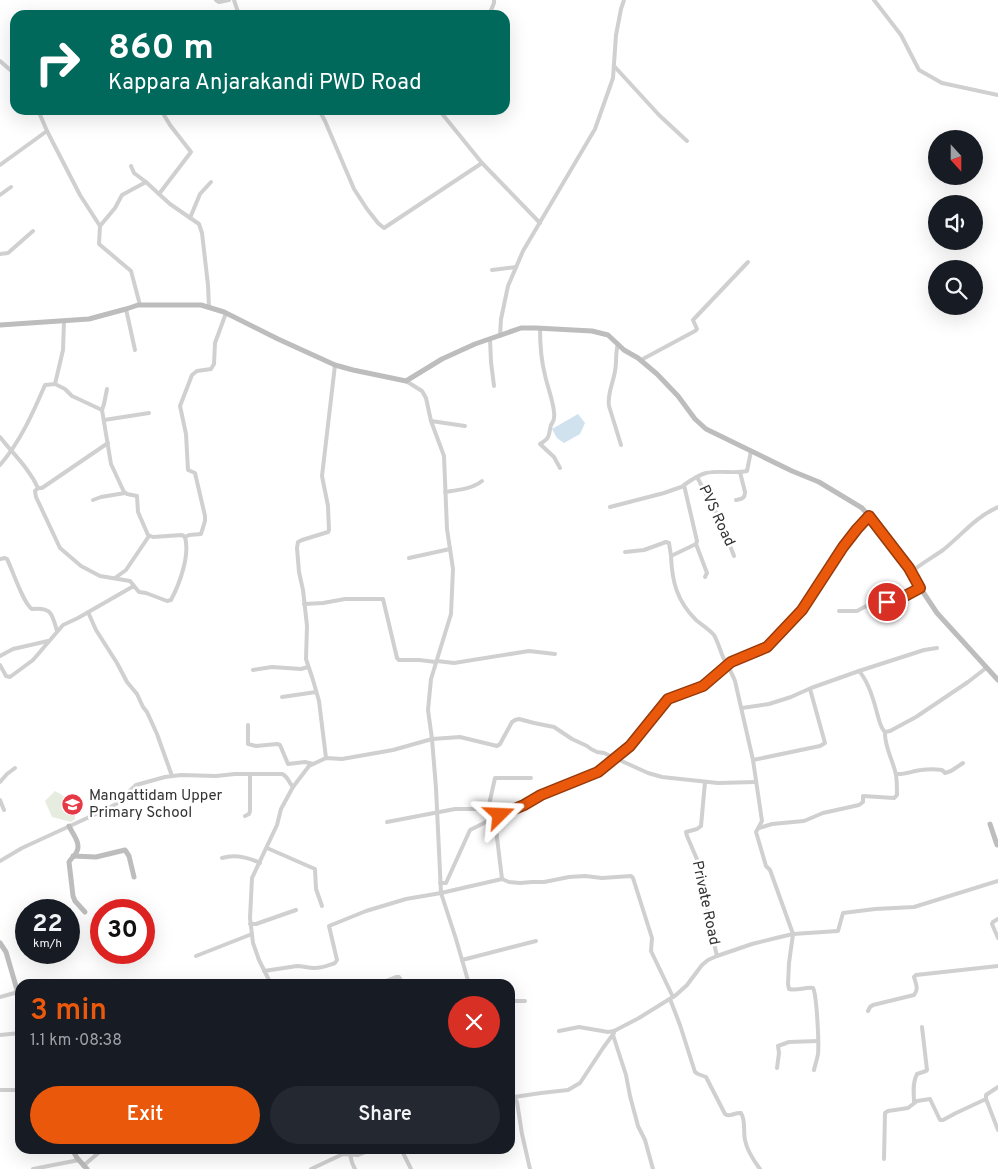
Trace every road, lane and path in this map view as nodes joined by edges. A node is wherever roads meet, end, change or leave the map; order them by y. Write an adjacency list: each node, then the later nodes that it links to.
1 (216, 0): 2 (street)
2 (229, 0)
3 (624, 0): 6 (street)
4 (874, 0): 8 (street)
5 (0, 61): 7 (street)
6 (614, 66): 14 (street); 24 (street)
7 (10, 70)
8 (998, 94)
9 (40, 115): 13 (street)
10 (164, 115): 21 (street)
11 (322, 115): 15 (street)
12 (443, 115): 15 (street)
13 (47, 131): 16 (street); 25 (street)
14 (686, 141)
15 (482, 163): 24 (street)
16 (0, 165)
17 (130, 166): 18 (street)
18 (146, 182): 21 (street); 25 (street)
19 (211, 182): 23 (street)
20 (10, 187): 22 (street)
21 (159, 194): 23 (street)
22 (0, 195)
23 (190, 218): 32 (street)
24 (540, 223): 29 (street)
25 (100, 226): 31 (street)
26 (33, 231): 27 (street)
27 (0, 254)
28 (748, 262): 42 (street)
29 (516, 267): 30 (street); 38 (street)
30 (492, 270)
31 (140, 305): 32 (main road); 33 (main road)
32 (209, 306): 34 (main road)
33 (126, 309): 35 (main road); 41 (street)
34 (226, 312): 43 (main road); 73 (street)
35 (64, 321): 36 (main road); 45 (street)
36 (0, 326)
37 (540, 328): 38 (main road); 40 (main road); 59 (street)
38 (500, 336): 39 (main road)
39 (490, 339): 44 (main road); 46 (street)
40 (618, 344): 42 (main road); 55 (street)
41 (135, 350)
42 (641, 360): 57 (main road)
43 (335, 365): 44 (main road); 86 (street)
44 (406, 381): 51 (street)
45 (55, 384): 48 (street); 56 (street)
46 (494, 386)
47 (107, 389): 48 (street)
48 (102, 410): 50 (street)
49 (149, 413): 50 (street)
50 (104, 420): 54 (street)
51 (431, 421): 52 (street); 65 (street)
52 (465, 426)
53 (0, 437): 56 (street)
54 (108, 443): 64 (street); 66 (street)
55 (621, 445)
56 (11, 451): 58 (street); 64 (street)
57 (751, 451): 60 (street); 71 (main road)
58 (0, 465)
59 (560, 468)
60 (740, 472): 61 (street); 68 (street, PVS Road)
61 (697, 477): 63 (street, PVS Road); 78 (street, PVS Road)
62 (482, 481): 65 (street)
63 (684, 486): 69 (street, PVS Road); 74 (street)
64 (38, 488): 83 (street)
65 (446, 492): 75 (street)
66 (125, 493): 67 (street); 72 (street)
67 (92, 500)
68 (736, 500)
69 (610, 507)
70 (998, 507): 81 (street)
71 (869, 516): 81 (main road); 96 (street)
72 (149, 536): 73 (street); 83 (street)
73 (184, 537): 84 (street)
74 (696, 544): 77 (street); 82 (street)
75 (450, 549): 79 (street); 94 (street)
76 (625, 552): 77 (street)
77 (671, 556): 96 (street)
78 (734, 556)
79 (409, 558)
80 (0, 559): 89 (street)
81 (911, 572): 85 (main road)
82 (705, 577)
83 (115, 578): 84 (street)
84 (134, 587): 88 (street)
85 (920, 588): 87 (street); 98 (main road)
86 (304, 604): 94 (street); 97 (street)
87 (839, 611)
88 (88, 612): 89 (street); 117 (street)
89 (57, 631): 90 (street)
90 (49, 641): 93 (street); 95 (street)
91 (937, 648): 100 (street)
92 (555, 654): 94 (street)
93 (0, 656)
94 (436, 661): 108 (street)
95 (0, 665)
96 (728, 665): 105 (street); 110 (street)
97 (308, 667): 99 (street); 103 (street)
98 (986, 668): 101 (main road); 107 (street)
99 (253, 670)
100 (859, 671): 102 (street); 107 (street)
101 (998, 680)
102 (810, 689): 105 (street); 111 (street)
103 (316, 692): 104 (street); 109 (street)
104 (282, 697)
105 (742, 708): 111 (street)
106 (248, 725): 113 (street)
107 (885, 732): 116 (street)
108 (432, 739): 109 (street); 110 (street); 126 (street)
109 (326, 758): 113 (street)
110 (615, 758): 120 (street); 128 (street)
111 (754, 760): 121 (street)
112 (963, 763): 116 (street)
113 (313, 764): 122 (street)
114 (16, 768): 119 (street)
115 (250, 774): 117 (street); 122 (street); 127 (street)
116 (896, 774): 132 (street)
117 (172, 776): 131 (street)
118 (531, 778): 124 (street)
119 (0, 782)
120 (705, 782): 121 (street); 155 (street, Private Road)
121 (756, 782): 132 (street)
122 (293, 787): 134 (street)
123 (0, 800): 125 (street)
124 (488, 809): 126 (street); 128 (street)
125 (4, 810)
126 (437, 813): 129 (street); 142 (street)
127 (245, 816)
128 (494, 818): 140 (street); 142 (street)
129 (387, 822)
130 (990, 824): 133 (main road)
131 (69, 826): 135 (main road); 137 (street)
132 (759, 828): 150 (street)
133 (998, 846)
134 (267, 848): 138 (street); 144 (street)
135 (73, 856): 139 (main road); 146 (main road)
136 (222, 858): 138 (street)
137 (0, 862)
138 (260, 863): 148 (street)
139 (134, 878)
140 (502, 879): 143 (street); 164 (street)
141 (998, 882): 150 (street)
142 (440, 883): 143 (street)
143 (441, 893): 156 (street); 158 (street)
144 (322, 906)
145 (296, 910): 148 (street)
146 (85, 912)
147 (998, 920): 151 (street)
148 (250, 924): 149 (street)
149 (252, 934): 154 (street); 158 (street)
150 (793, 934): 155 (street); 173 (street)
151 (998, 938)
152 (536, 941): 156 (street)
153 (0, 943): 161 (main road)
154 (196, 956)
155 (717, 956): 164 (street)
156 (462, 960): 160 (street)
157 (998, 966): 167 (street)
158 (264, 971): 159 (street)
159 (268, 979)
160 (468, 979)
161 (15, 982)
162 (15, 993): 163 (street)
163 (0, 997)
164 (672, 998): 170 (street); 198 (street)
165 (515, 1000): 166 (street)
166 (525, 1001)
167 (868, 1011)
168 (922, 1027): 182 (street)
169 (559, 1031): 170 (street)
170 (614, 1033): 179 (street); 197 (street)
171 (15, 1034): 172 (street)
172 (0, 1035)
173 (818, 1040): 174 (street); 175 (street)
174 (777, 1068)
175 (814, 1070)
176 (998, 1087): 180 (street)
177 (0, 1090): 178 (street)
178 (15, 1090)
179 (515, 1096)
180 (986, 1099): 182 (street); 183 (street)
181 (515, 1100): 196 (street)
182 (914, 1103): 189 (street)
183 (998, 1130)
184 (75, 1154): 190 (main road)
185 (98, 1154): 191 (street)
186 (351, 1154): 187 (street); 193 (street); 194 (street)
187 (361, 1154)
188 (404, 1154): 195 (street)
189 (884, 1159)
190 (79, 1160): 191 (main road); 192 (street)
191 (85, 1167)
192 (33, 1169)
193 (311, 1169)
194 (355, 1169)
195 (411, 1169)
196 (530, 1169)
197 (653, 1169)
198 (760, 1169)

